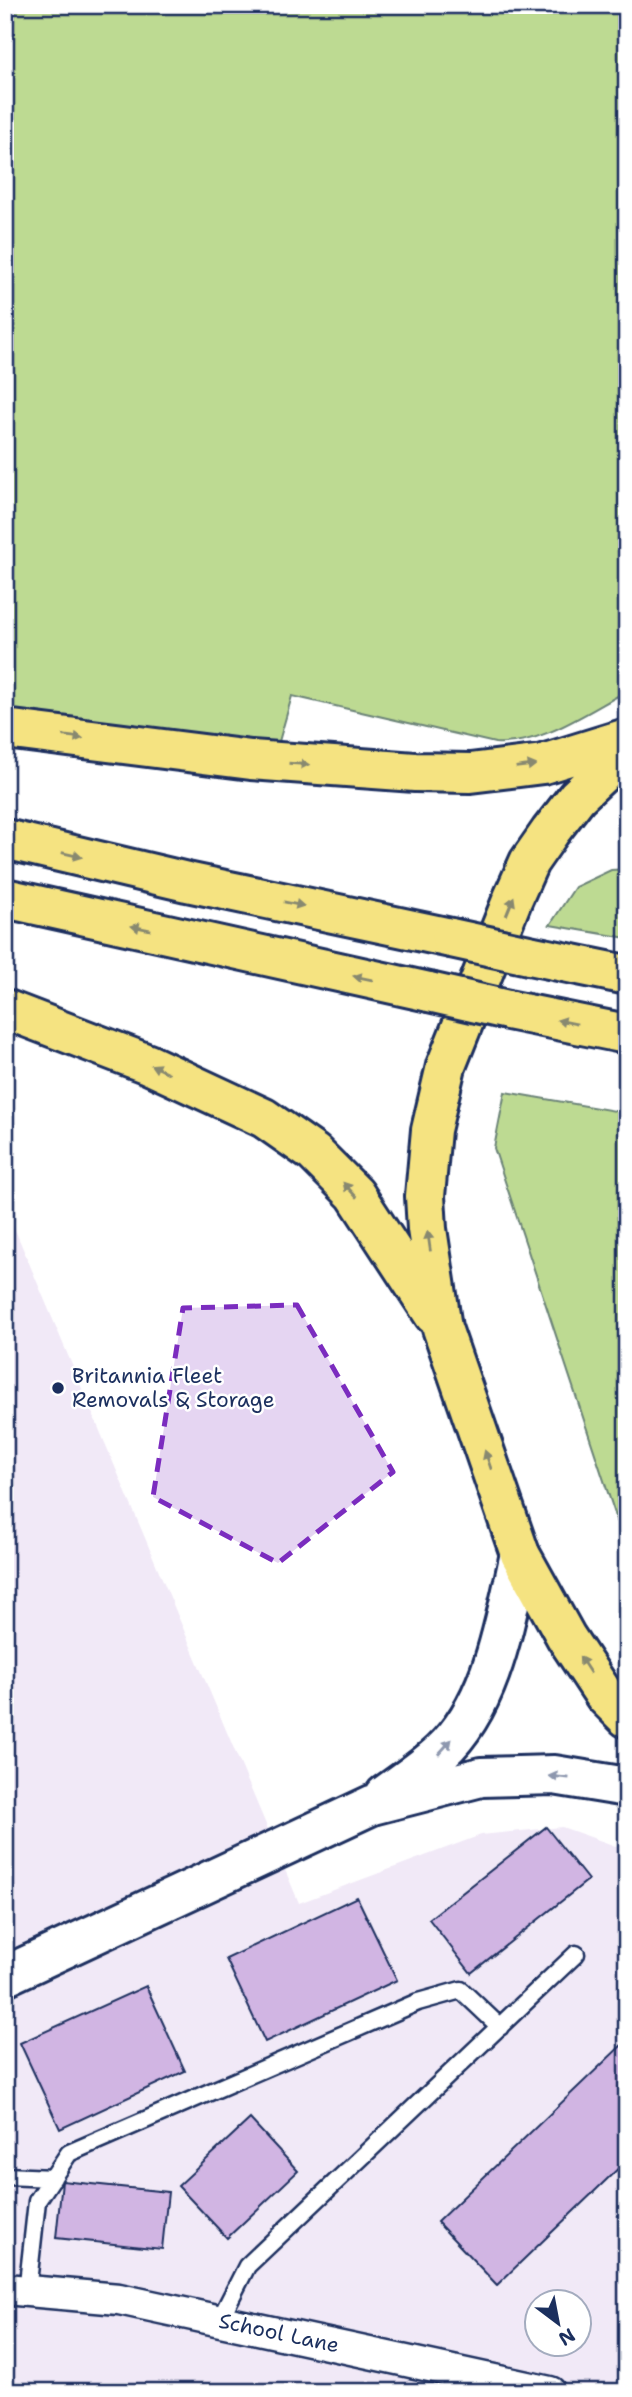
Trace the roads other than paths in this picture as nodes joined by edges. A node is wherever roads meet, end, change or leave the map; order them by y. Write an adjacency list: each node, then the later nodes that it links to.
1 (5, 729): 2 (highway, one-way to 2)
2 (627, 738)
3 (627, 750): 9 (highway, one-way to 3)
4 (5, 839): 6 (highway, one-way to 6, bridge)
5 (5, 898): 8 (highway, one-way to 5, bridge)
6 (627, 975)
7 (5, 1009): 9 (highway, one-way to 7)
8 (627, 1034)
9 (442, 1328): 10 (highway, one-way to 9)
10 (520, 1554): 11 (highway, one-way to 10); 13 (main road, one-way to 10)
11 (627, 1718)
12 (627, 1787): 13 (main road, one-way to 13)
13 (373, 1805): 15 (main road)
14 (576, 1954): 16 (lane)
15 (5, 1976)
16 (500, 2027): 18 (lane); 20 (lane)
17 (5, 2176): 18 (lane)
18 (52, 2178): 19 (lane)
19 (16, 2290): 20 (street, School Lane)
20 (219, 2321): 21 (street, School Lane)
21 (550, 2392)

